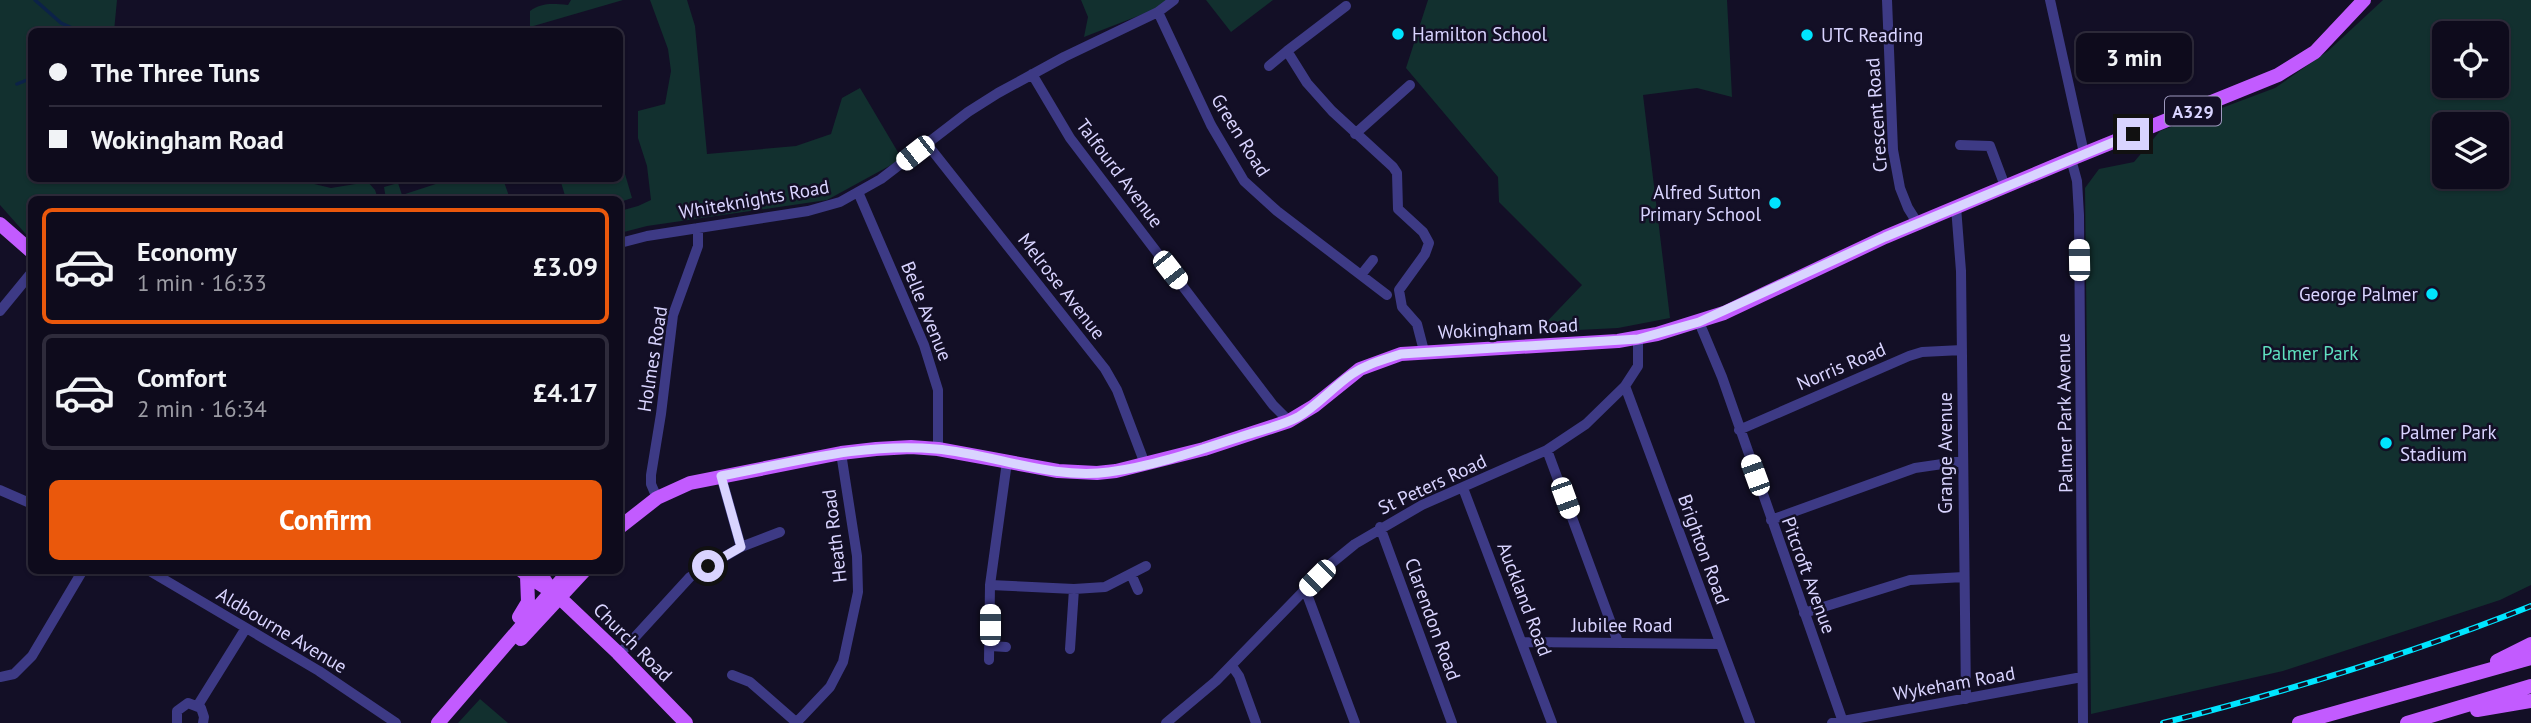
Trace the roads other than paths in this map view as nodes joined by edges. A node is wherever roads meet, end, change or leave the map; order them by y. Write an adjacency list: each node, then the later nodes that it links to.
1 (1174, 0): 6 (street, Whiteknights Road)
2 (1887, 0): 18 (street, Crescent Road)
3 (2050, 0): 14 (street, Palmer Park Avenue)
4 (2364, 0): 14 (main road, Wokingham Road / A329)
5 (1346, 6): 7 (street)
6 (1158, 12): 9 (street, Whiteknights Road); 24 (street, Green Road)
7 (1287, 51): 8 (street); 11 (street)
8 (1269, 66)
9 (1032, 74): 12 (street, Whiteknights Road); 33 (street, Talfourd Avenue)
10 (1410, 85): 11 (street)
11 (1355, 134): 31 (street)
12 (927, 144): 16 (street, Whiteknights Road); 40 (street, Melrose Avenue)
13 (1960, 145): 15 (street)
14 (2077, 156): 15 (main road, Wokingham Road / A329); 79 (street, Palmer Park Avenue)
15 (2005, 186): 17 (main road, Wokingham Road / A329)
16 (858, 192): 20 (street, Whiteknights Road); 35 (street, Belle Avenue)
17 (1956, 207): 18 (main road, Wokingham Road / A329); 30 (street, Grange Avenue)
18 (1918, 223): 28 (main road, Wokingham Road / A329)
19 (0, 224): 22 (main road)
20 (698, 228): 21 (street, Whiteknights Road); 44 (street, Holmes Road)
21 (623, 242)
22 (28, 248)
23 (1373, 260): 24 (street)
24 (1361, 275): 26 (street, Green Road)
25 (28, 277): 27 (street)
26 (1387, 295)
27 (0, 311)
28 (1699, 322): 29 (main road, Wokingham Road / A329); 34 (street, Pitcroft Avenue)
29 (1638, 339): 31 (main road, Wokingham Road / A329); 32 (street, St Peters Road)
30 (1962, 350): 34 (street, Norris Road); 38 (street, Grange Avenue)
31 (1424, 351): 33 (main road, Wokingham Road / A329)
32 (1625, 386): 36 (street, St Peters Road); 69 (street, Brighton Road)
33 (1289, 421): 40 (main road, Wokingham Road / A329)
34 (1738, 430): 46 (street, Pitcroft Avenue)
35 (938, 449): 37 (main road, Wokingham Road / A329); 39 (main road, Wokingham Road / A329)
36 (1548, 450): 42 (street, St Peters Road); 68 (street)
37 (841, 453): 41 (main road, Wokingham Road / A329); 94 (street, Heath Road)
38 (1963, 461): 46 (street); 59 (street, Grange Avenue)
39 (1007, 462): 40 (main road, Wokingham Road / A329); 60 (street)
40 (1144, 464)
41 (721, 476): 44 (main road, Wokingham Road / A329); 50 (street)
42 (1463, 488): 48 (street, St Peters Road); 67 (street, Auckland Road)
43 (0, 489): 45 (street)
44 (657, 498): 47 (main road, Wokingham Road / A329)
45 (28, 502)
46 (1771, 520): 65 (street, Pitcroft Avenue)
47 (623, 525)
48 (1380, 527): 63 (street, St Peters Road); 98 (street, Clarendon Road)
49 (780, 532): 50 (street)
50 (741, 547): 74 (street)
51 (1146, 566): 58 (street)
52 (81, 574): 82 (street)
53 (155, 574): 66 (street, Aldbourne Avenue)
54 (529, 574): 75 (main road)
55 (531, 574): 64 (main road, Church Road)
56 (568, 574): 64 (main road)
57 (579, 574): 64 (main road)
58 (1131, 574): 61 (street); 62 (street)
59 (1964, 577): 65 (street); 84 (street, Grange Avenue)
60 (990, 585): 61 (street); 71 (street)
61 (1074, 589): 73 (street)
62 (1138, 590)
63 (1305, 590): 78 (street, St Peters Road); 97 (street)
64 (556, 594): 74 (main road, Church Road); 75 (main road)
65 (1804, 613): 88 (street, Pitcroft Avenue)
66 (246, 628): 86 (street); 91 (street, Aldbourne Avenue)
67 (1523, 642): 68 (street, Jubilee Road); 99 (street, Auckland Road)
68 (1618, 642): 69 (street, Jubilee Road)
69 (1720, 643): 100 (street, Brighton Road)
70 (2531, 644): 81 (main road)
71 (991, 646): 72 (street); 77 (street)
72 (1006, 647)
73 (1070, 649)
74 (618, 653): 93 (main road, Church Road)
75 (500, 654): 92 (main road)
76 (2531, 658): 81 (main road)
77 (989, 660)
78 (1232, 666): 95 (street, St Peters Road); 96 (street)
79 (2082, 672): 84 (street, Wykeham Road); 101 (street, Palmer Park Avenue)
80 (732, 675): 94 (street)
81 (2465, 676): 102 (main road)
82 (0, 677)
83 (2531, 686): 87 (main road)
84 (1965, 699): 88 (street, Wykeham Road)
85 (2531, 701): 87 (main road)
86 (198, 705): 89 (street); 90 (street)
87 (2438, 715): 103 (main road)
88 (1837, 722)
89 (177, 723)
90 (203, 723)
91 (396, 723)
92 (438, 723)
93 (686, 723)
94 (797, 723)
95 (1166, 723)
96 (1256, 723)
97 (1355, 723)
98 (1452, 723)
99 (1552, 723)
100 (1750, 723)
101 (2083, 723)
102 (2298, 723)
103 (2407, 723)

